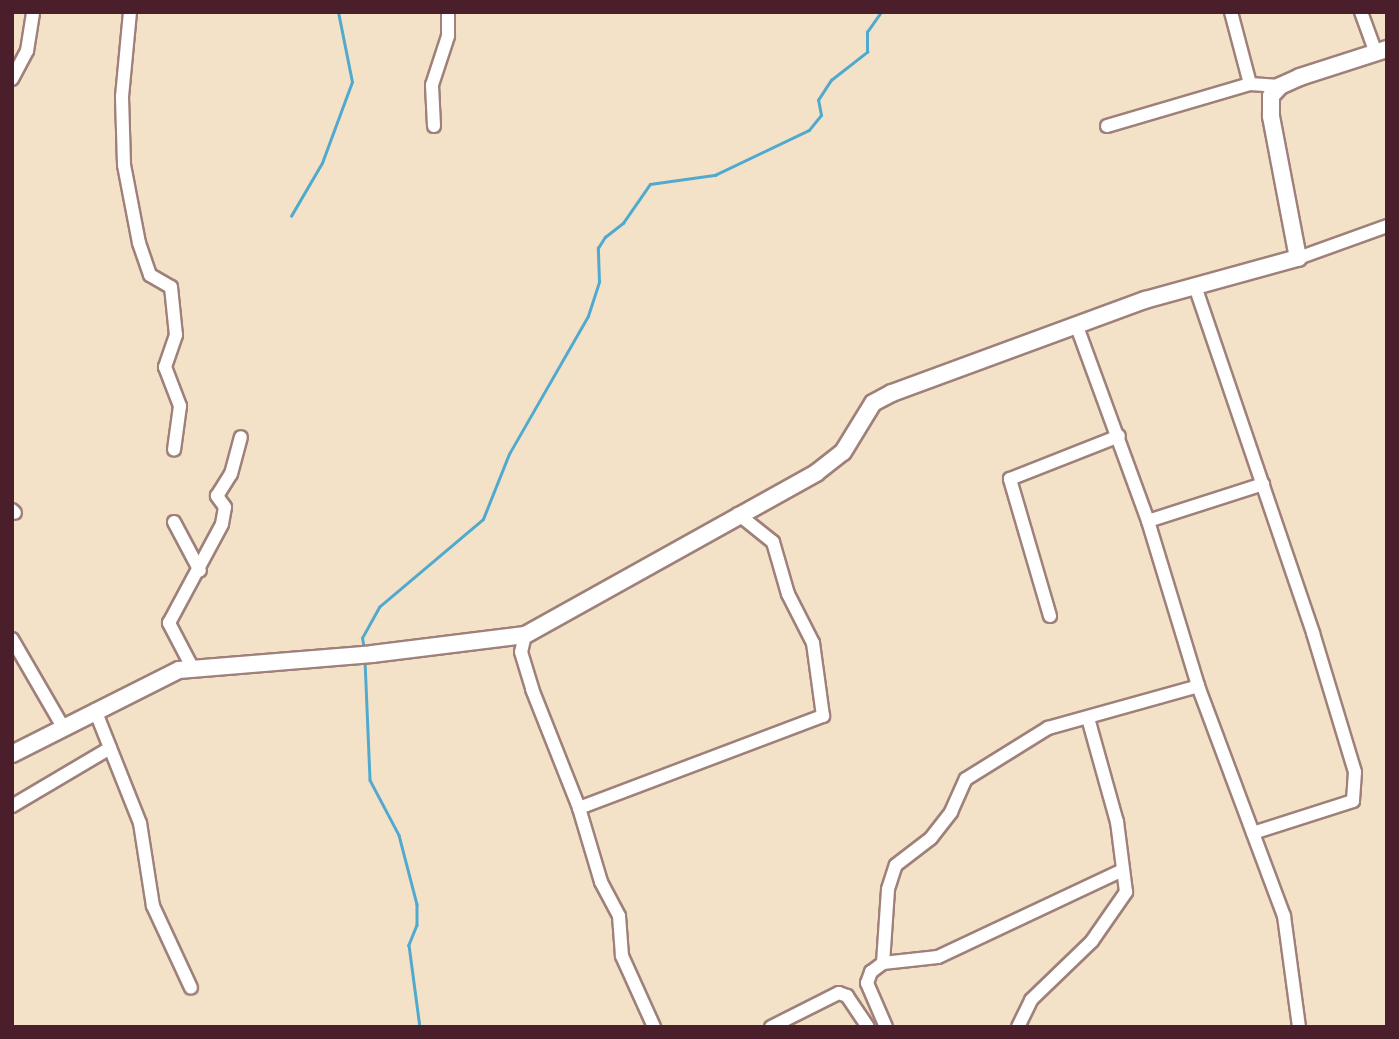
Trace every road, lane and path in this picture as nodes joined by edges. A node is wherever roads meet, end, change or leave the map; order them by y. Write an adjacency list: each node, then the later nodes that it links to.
1 (33, 12): 7 (street)
2 (130, 12): 18 (street)
3 (448, 12): 10 (street)
4 (1231, 12): 8 (street)
5 (1362, 12): 6 (street)
6 (1381, 51): 9 (street)
7 (12, 79)
8 (1250, 84): 9 (street); 11 (street)
9 (1280, 86): 13 (street)
10 (434, 126)
11 (1107, 126)
12 (1387, 226): 13 (street)
13 (1298, 258): 14 (street)
14 (1195, 286): 15 (street); 19 (street)
15 (1076, 324): 16 (street); 20 (street)
16 (1119, 436): 21 (street); 24 (street)
17 (241, 437): 23 (street)
18 (174, 450)
19 (1263, 484): 21 (street); 36 (street)
20 (738, 514): 25 (street); 35 (street)
21 (1148, 521): 28 (street)
22 (174, 522): 23 (street)
23 (200, 571): 27 (street)
24 (1050, 616)
25 (525, 635): 27 (street); 35 (street)
26 (12, 639): 31 (street)
27 (192, 667): 29 (street)
28 (1198, 687): 30 (street); 36 (street)
29 (95, 710): 31 (street); 32 (street)
30 (1087, 718): 37 (street); 38 (street)
31 (63, 727): 33 (street)
32 (110, 748): 34 (street); 39 (street)
33 (12, 754)
34 (12, 806)
35 (579, 808): 40 (street)
36 (1253, 833): 45 (street)
37 (1123, 870): 38 (street); 44 (street)
38 (883, 963): 43 (street)
39 (191, 988)
40 (654, 1027)
41 (771, 1027): 42 (street)
42 (868, 1027)
43 (886, 1027)
44 (1018, 1027)
45 (1299, 1027)

